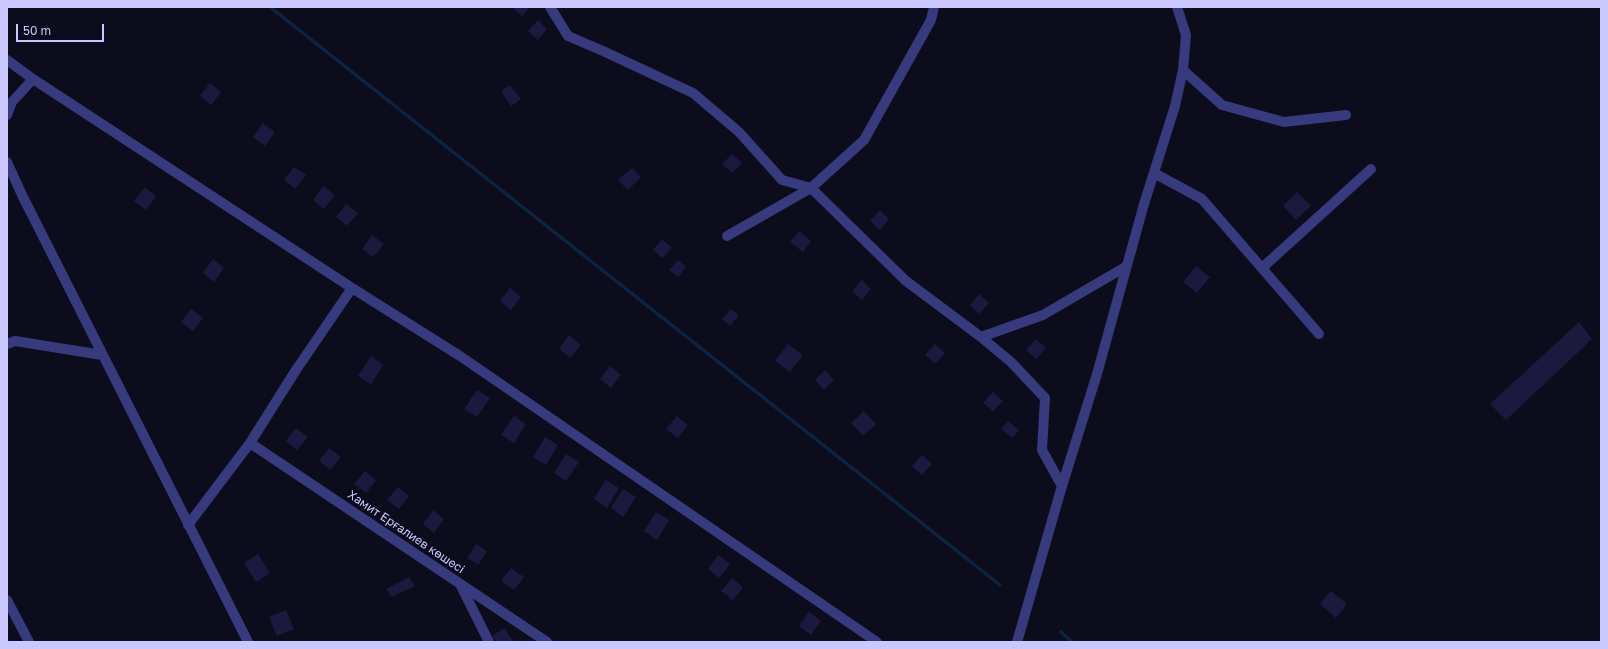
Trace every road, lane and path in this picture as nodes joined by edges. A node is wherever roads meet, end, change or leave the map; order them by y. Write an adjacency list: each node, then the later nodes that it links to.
1 (550, 7): 12 (street)
2 (934, 7): 12 (street)
3 (1177, 7): 5 (street)
4 (7, 60): 6 (street)
5 (1183, 70): 8 (street); 11 (street)
6 (33, 79): 7 (street); 16 (street)
7 (7, 115)
8 (1346, 115)
9 (7, 162): 20 (street)
10 (1371, 169): 15 (street)
11 (1154, 173): 14 (street); 15 (street)
12 (811, 188): 13 (street); 18 (street)
13 (727, 236)
14 (1127, 266): 18 (street); 22 (street)
15 (1262, 268): 17 (street)
16 (352, 288): 21 (street); 30 (street)
17 (1319, 334)
18 (981, 337): 22 (street)
19 (7, 344): 20 (street)
20 (102, 354): 23 (street)
21 (250, 443): 23 (street); 24 (street, Хамит Ерғалиев көшесі)
22 (1062, 486): 31 (street)
23 (188, 525): 27 (street)
24 (460, 584): 28 (street); 29 (street, Хамит Ерғалиев көшесі)
25 (7, 600): 26 (street)
26 (29, 642)
27 (248, 642)
28 (489, 642)
29 (547, 642)
30 (877, 642)
31 (1017, 642)

